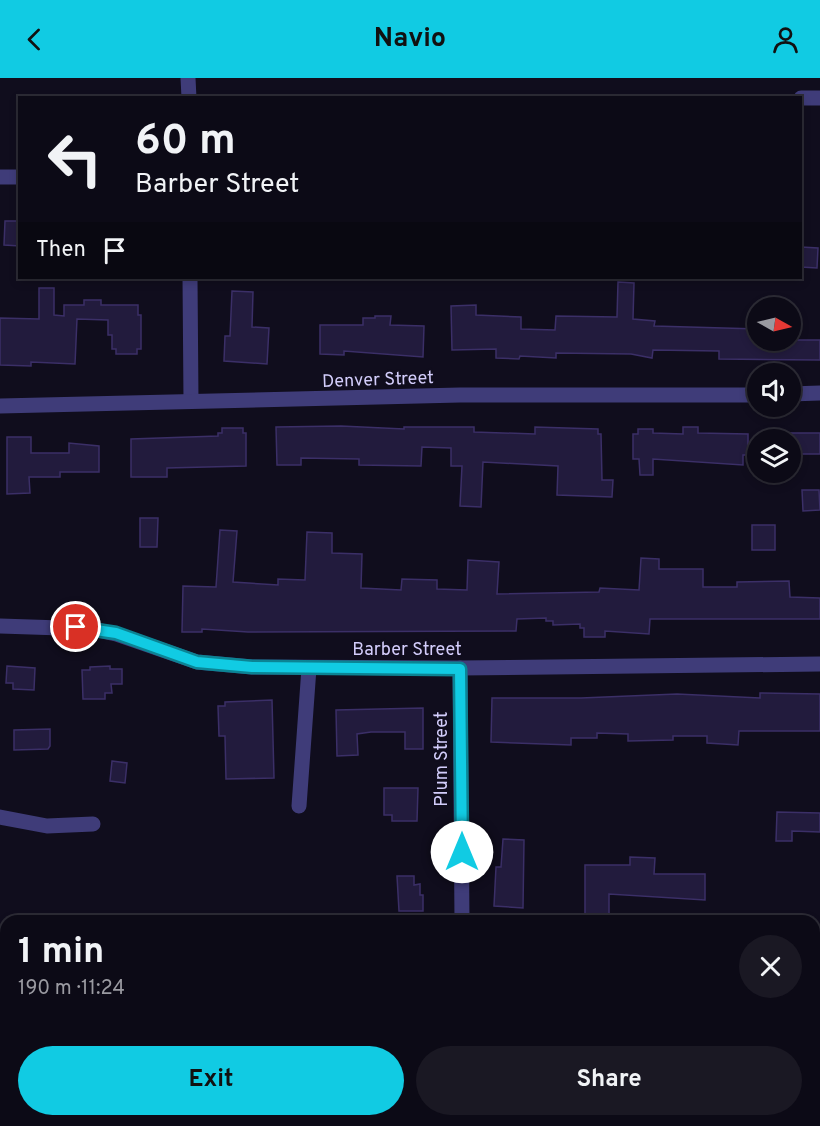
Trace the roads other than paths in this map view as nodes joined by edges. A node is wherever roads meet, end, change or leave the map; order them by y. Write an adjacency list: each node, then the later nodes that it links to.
1 (188, 78): 2 (street)
2 (189, 96)
3 (802, 98): 4 (street)
4 (820, 98)
5 (0, 177): 6 (street)
6 (18, 177)
7 (190, 279): 11 (street)
8 (820, 393): 9 (street)
9 (801, 394)
10 (747, 395): 11 (street, Denver Street)
11 (191, 401): 12 (street, Denver Street)
12 (0, 406)
13 (0, 626): 15 (street, Barber Street)
14 (820, 664): 16 (street, Barber Street)
15 (309, 668): 16 (street, Barber Street); 17 (street)
16 (460, 669): 20 (street, Plum Street)
17 (299, 806)
18 (0, 817): 19 (street)
19 (93, 824)
20 (462, 915)

